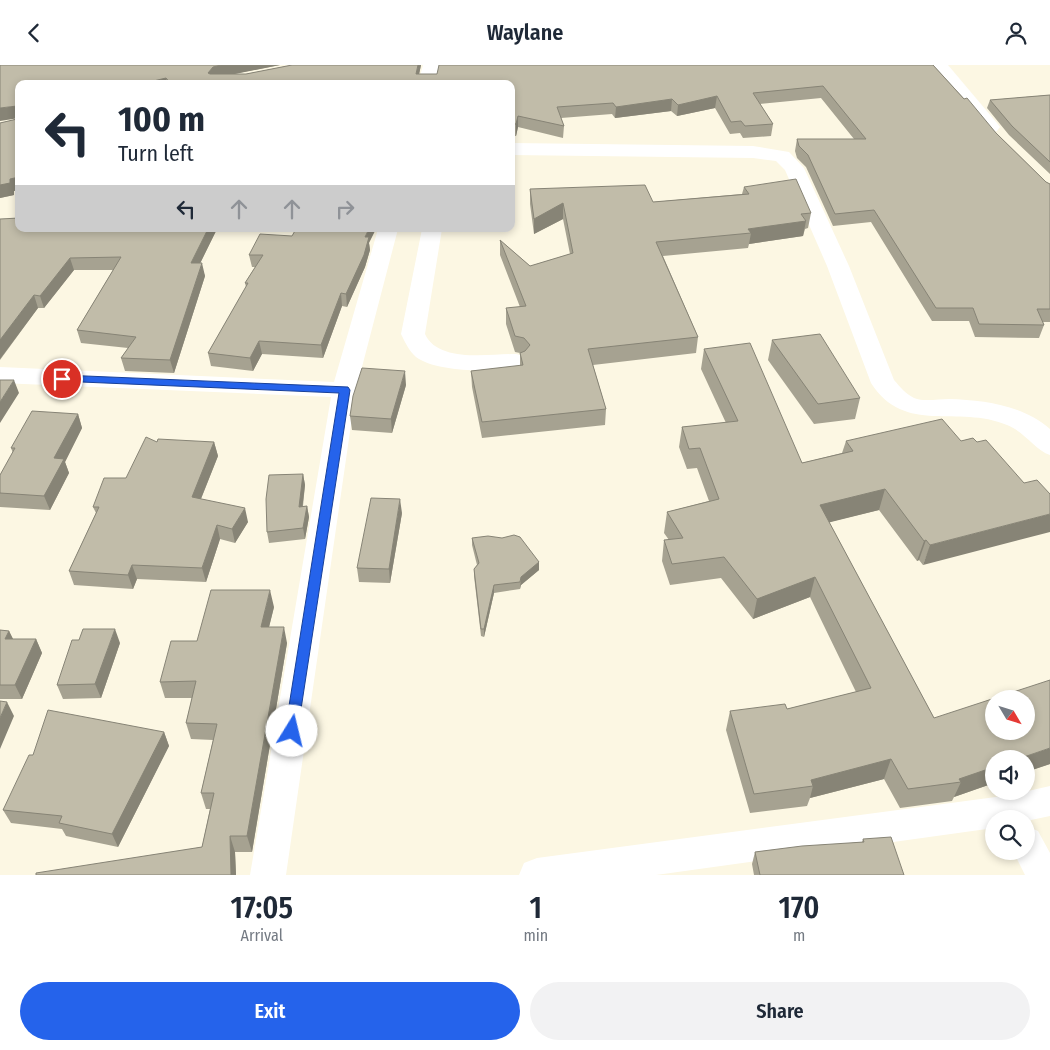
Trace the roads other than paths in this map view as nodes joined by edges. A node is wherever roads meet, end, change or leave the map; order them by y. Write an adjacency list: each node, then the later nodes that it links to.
1 (432, 65): 3 (street)
2 (938, 65): 4 (street)
3 (428, 80)
4 (1001, 140)
5 (515, 149): 11 (street)
6 (387, 232): 10 (street)
7 (431, 232): 8 (street)
8 (516, 361)
9 (0, 375): 10 (street)
10 (344, 390): 16 (street)
11 (1050, 446)
12 (1050, 801): 13 (street)
13 (1026, 810)
14 (985, 819): 17 (street)
15 (1035, 859): 18 (street)
16 (268, 875)
17 (537, 875)
18 (1043, 875)

